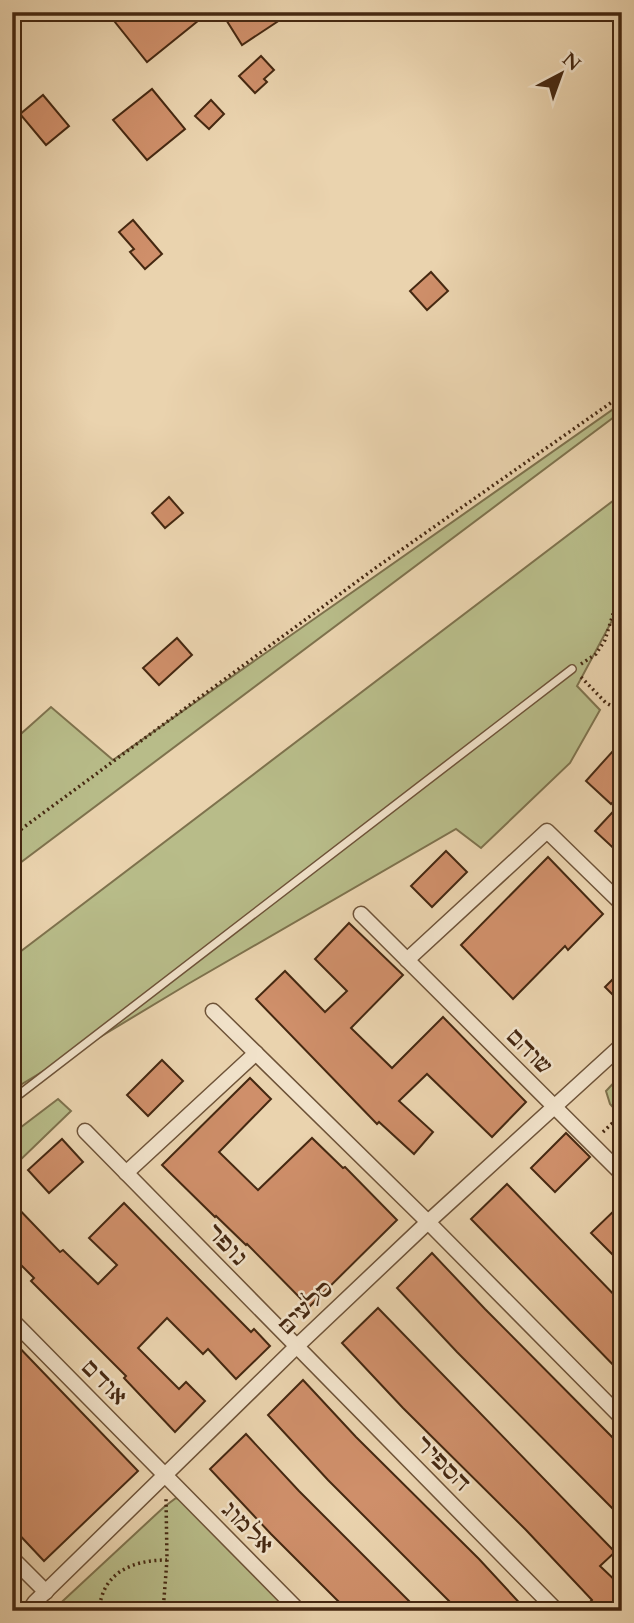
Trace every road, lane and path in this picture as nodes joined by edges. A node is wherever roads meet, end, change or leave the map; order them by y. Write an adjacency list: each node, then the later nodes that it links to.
1 (622, 395): 5 (path)
2 (622, 585): 3 (path)
3 (572, 669): 4 (path); 12 (lane)
4 (622, 711)
5 (12, 836)
6 (622, 904): 8 (street)
7 (361, 914): 8 (street, שוהם)
8 (407, 960): 13 (street, שוהם)
9 (212, 1011): 11 (street)
10 (622, 1045): 13 (street, סלעים)
11 (256, 1053): 17 (street); 19 (street)
12 (12, 1100)
13 (554, 1107): 16 (street, שוהם); 19 (street, סלעים)
14 (622, 1114): 16 (path)
15 (85, 1131): 17 (street, נופר)
16 (591, 1143): 18 (street, שוהם)
17 (126, 1173): 21 (street, נופר)
18 (622, 1174)
19 (428, 1222): 21 (street, סלעים); 22 (street)
20 (12, 1320): 23 (street, אודם)
21 (296, 1347): 23 (street, סלעים); 31 (street, הספיר)
22 (622, 1418)
23 (165, 1476): 25 (path); 26 (street, סלעים); 30 (street, אלמוג)
24 (12, 1558): 26 (street)
25 (167, 1560): 28 (path); 29 (path)
26 (46, 1592): 27 (street, סלעים)
27 (29, 1611)
28 (99, 1611)
29 (163, 1611)
30 (299, 1611)
31 (557, 1611)

